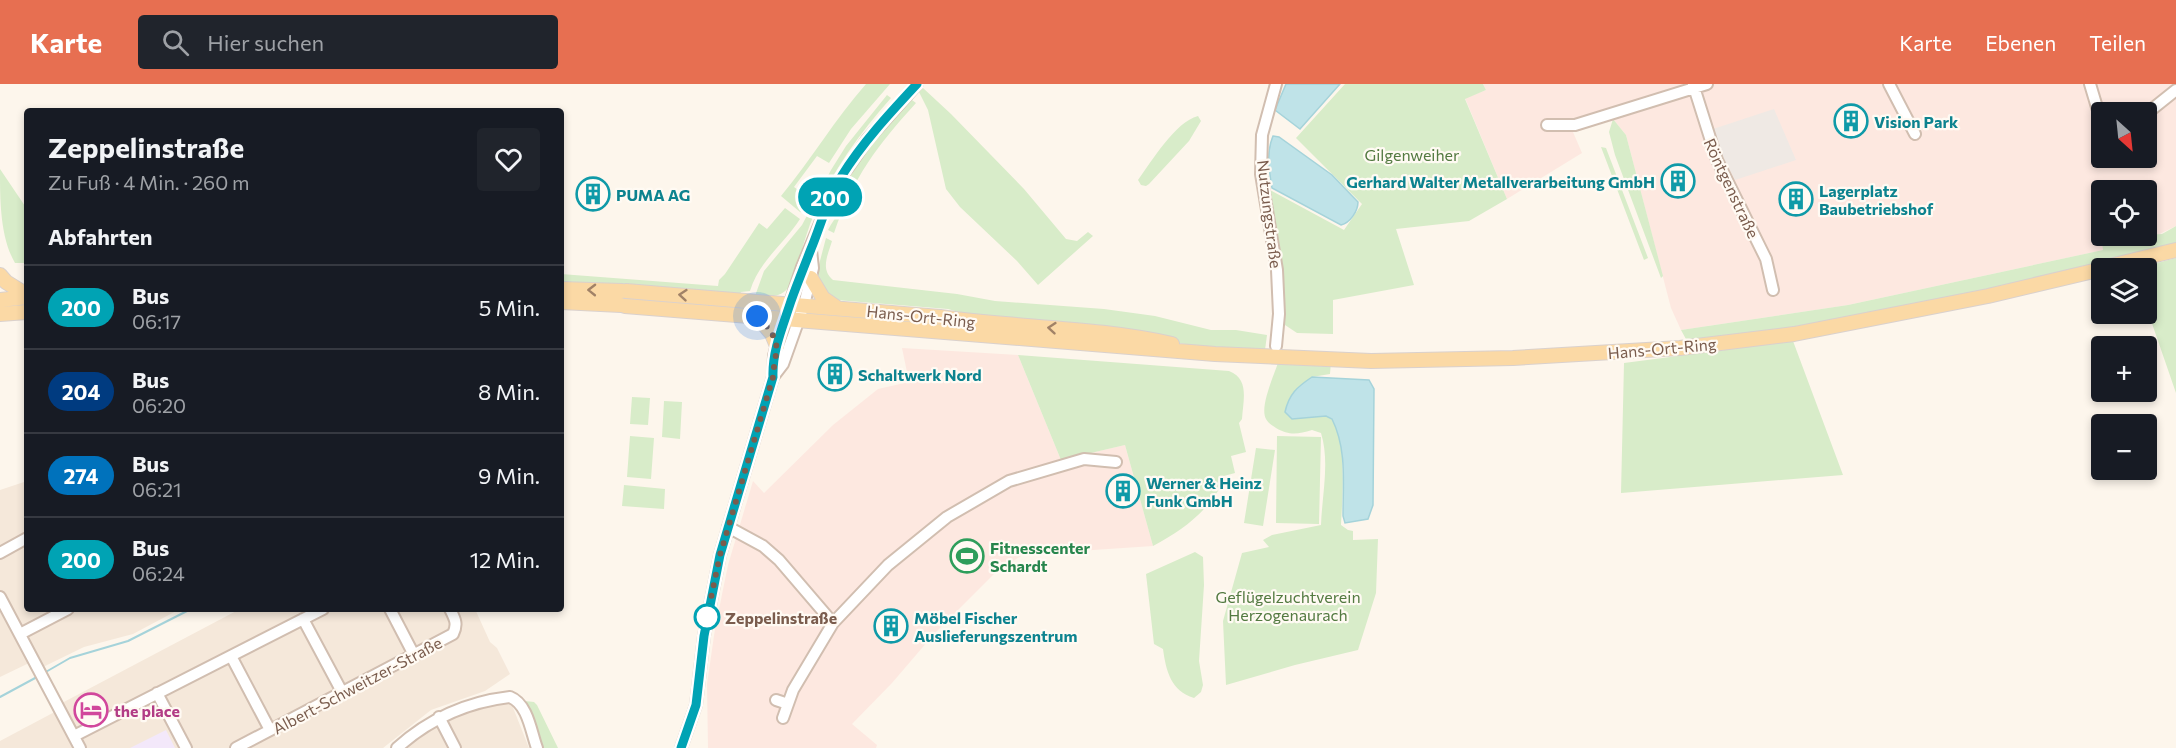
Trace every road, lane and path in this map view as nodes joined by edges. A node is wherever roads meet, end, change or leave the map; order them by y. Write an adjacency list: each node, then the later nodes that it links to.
1 (917, 84): 12 (street)
2 (1276, 84): 30 (street, Nutzungstraße)
3 (1707, 84): 6 (street)
4 (1889, 84): 11 (street)
5 (2090, 84): 8 (street)
6 (1694, 86): 10 (street); 19 (street, Röntgenstraße)
7 (2176, 90): 9 (street)
8 (2095, 102)
9 (2157, 105)
10 (1547, 125)
11 (1915, 134)
12 (811, 250): 17 (street); 24 (street)
13 (2176, 250): 14 (main road, Hans-Ort-Ring)
14 (2143, 258)
15 (2091, 271): 32 (main road, Hans-Ort-Ring)
16 (0, 275): 20 (main road)
17 (811, 278): 24 (street); 25 (main road)
18 (564, 290): 24 (main road, Hans-Ort-Ring, one-way to 18)
19 (1773, 290)
20 (24, 294)
21 (24, 296): 22 (main road)
22 (0, 300)
23 (564, 302): 28 (main road, Hans-Ort-Ring)
24 (797, 305): 25 (main road, Hans-Ort-Ring); 29 (street)
25 (838, 308): 32 (main road, Hans-Ort-Ring, one-way to 25)
26 (24, 312): 27 (main road)
27 (0, 314)
28 (757, 316): 29 (main road, Hans-Ort-Ring); 31 (main road)
29 (792, 319): 31 (street); 32 (main road, Hans-Ort-Ring); 33 (street)
30 (1276, 346)
31 (776, 351): 33 (street)
32 (1215, 354)
33 (773, 377): 35 (street)
34 (1116, 462): 45 (street)
35 (728, 527): 45 (street); 63 (street)
36 (24, 540): 37 (street)
37 (0, 553)
38 (0, 597): 43 (street)
39 (62, 612): 46 (street)
40 (317, 612): 44 (street)
41 (392, 612): 47 (street)
42 (451, 612): 47 (street, Albert-Schweitzer-Straße)
43 (5, 618): 46 (street)
44 (303, 619): 48 (street); 49 (street)
45 (833, 623): 52 (street)
46 (20, 634): 56 (street)
47 (414, 655): 49 (street, Albert-Schweitzer-Straße)
48 (231, 656): 50 (street); 55 (street)
49 (342, 692): 55 (street, Albert-Schweitzer-Straße)
50 (157, 693): 56 (street); 58 (street)
51 (776, 700): 52 (street)
52 (788, 704): 54 (street)
53 (439, 717): 60 (street); 61 (street); 62 (street)
54 (783, 718)
55 (270, 730): 59 (street, Albert-Schweitzer-Straße)
56 (74, 736): 57 (street)
57 (80, 748)
58 (186, 748)
59 (236, 748)
60 (397, 748)
61 (455, 748)
62 (537, 748)
63 (681, 748)

